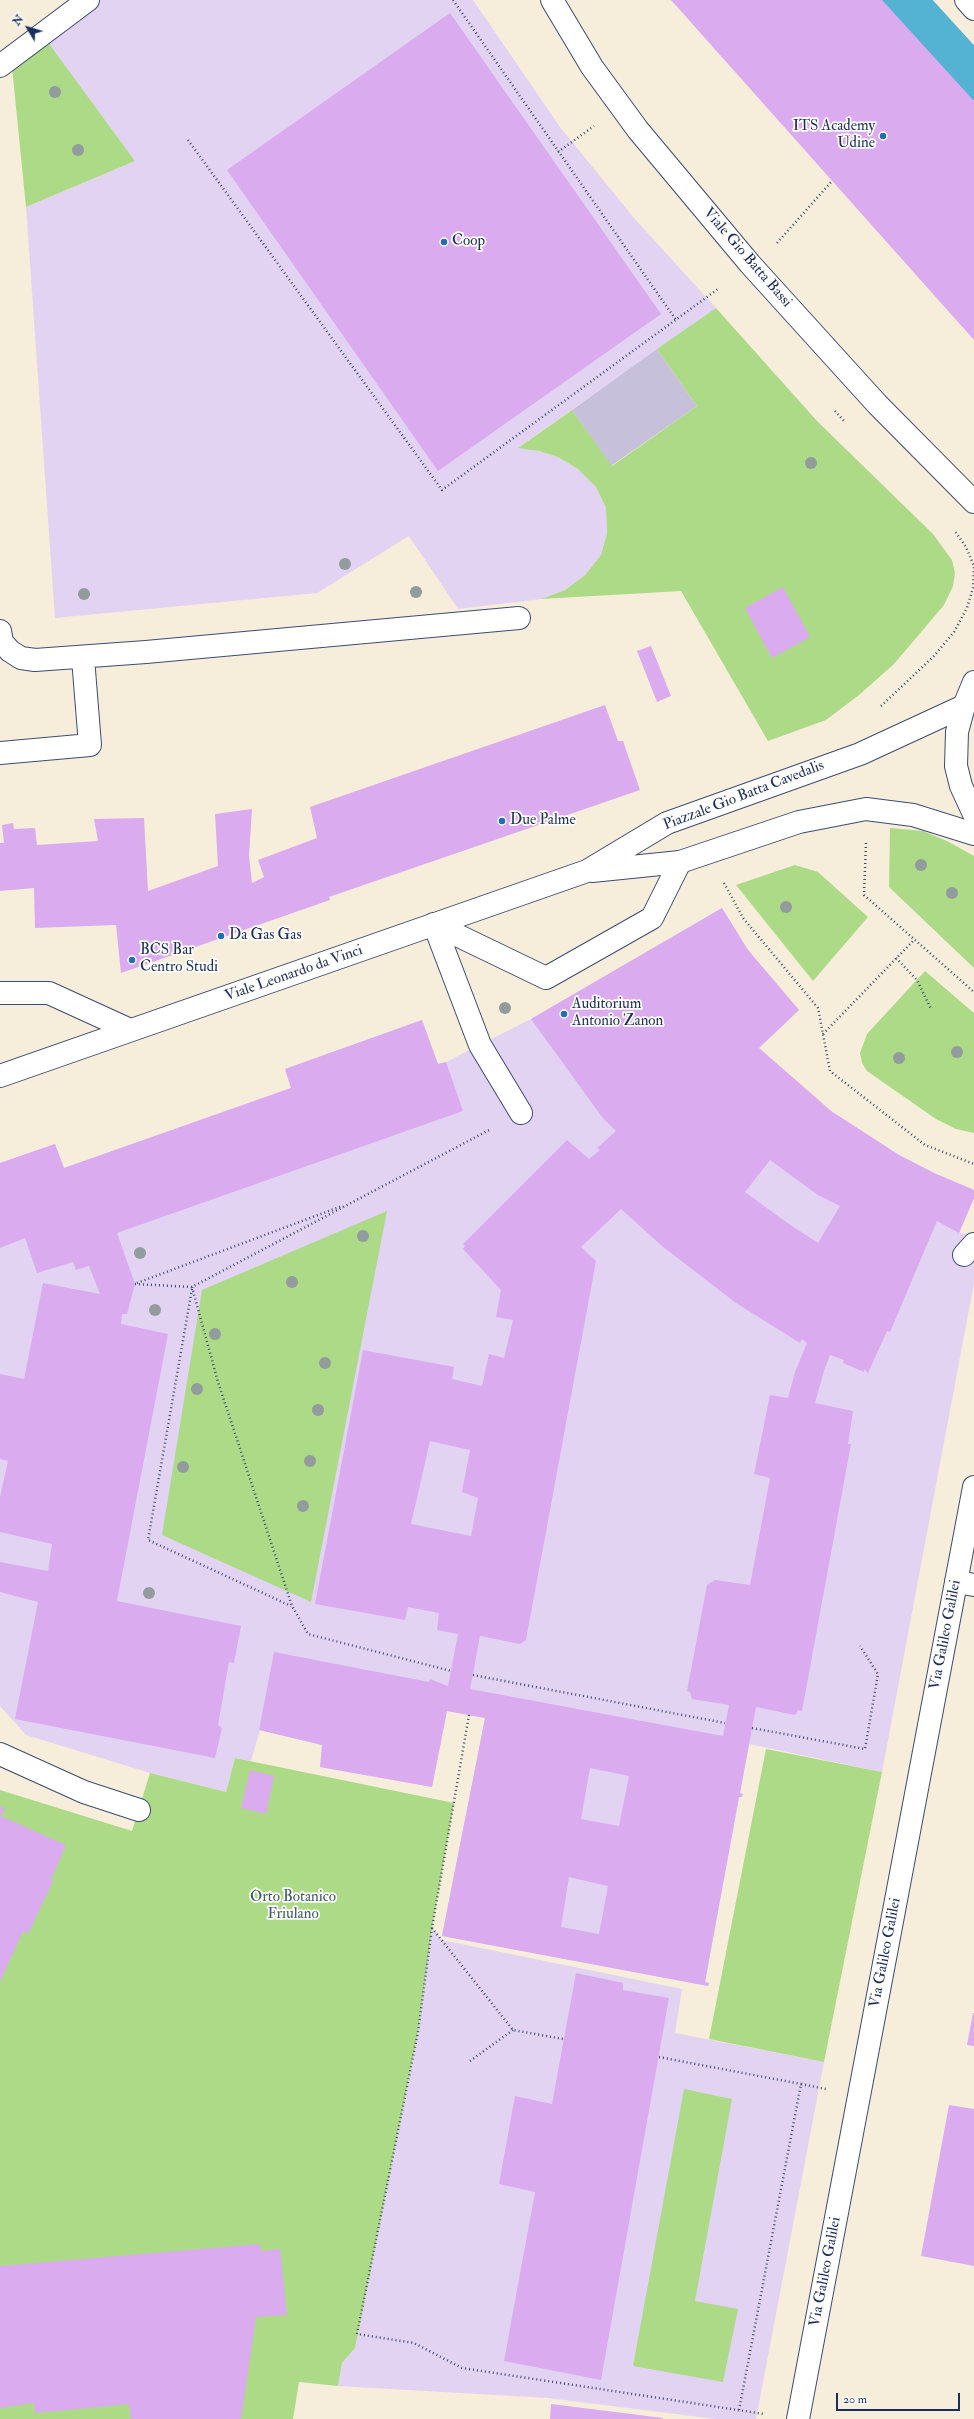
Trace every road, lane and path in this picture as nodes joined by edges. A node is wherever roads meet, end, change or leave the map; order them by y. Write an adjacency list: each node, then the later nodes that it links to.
1 (88, 0): 6 (main road)
2 (453, 0): 9 (path)
3 (552, 0): 16 (main road, Viale Gio Batta Bassi)
4 (966, 0): 5 (main road)
5 (974, 9)
6 (0, 66)
7 (600, 130): 9 (path)
8 (188, 140): 13 (path)
9 (558, 152): 13 (path)
10 (832, 180): 11 (path)
11 (775, 244)
12 (718, 289): 13 (path)
13 (676, 320)
14 (830, 405): 15 (path)
15 (846, 422)
16 (972, 498)
17 (950, 526): 24 (path)
18 (519, 618): 20 (main road)
19 (0, 631): 20 (main road)
20 (83, 658): 25 (main road)
21 (974, 682): 23 (main road)
22 (974, 686): 23 (main road)
23 (964, 706): 26 (main road); 30 (main road, Piazzale Gio Batta Cavedalis)
24 (876, 710)
25 (0, 753)
26 (974, 814)
27 (974, 834): 29 (main road)
28 (866, 840): 33 (path)
29 (680, 862): 30 (main road); 32 (main road)
30 (587, 871): 32 (main road, Viale Leonardo da Vinci)
31 (722, 879): 39 (path)
32 (434, 924): 38 (main road, Viale Leonardo da Vinci); 41 (main road)
33 (914, 940): 34 (path); 35 (path)
34 (896, 958): 37 (path); 39 (path)
35 (974, 992)
36 (0, 993): 38 (main road)
37 (931, 1009)
38 (130, 1030): 40 (main road, Viale Leonardo da Vinci)
39 (823, 1034): 42 (path)
40 (0, 1076)
41 (521, 1112): 43 (path)
42 (974, 1164)
43 (352, 1202): 44 (path); 44 (path)
44 (192, 1287): 47 (path); 47 (path)
45 (974, 1487): 46 (main road, Via Galileo Galilei)
46 (965, 1583): 62 (main road, Via Galileo Galilei)
47 (292, 1606): 49 (path)
48 (860, 1646): 53 (path)
49 (451, 1671)
50 (473, 1675): 52 (path)
51 (469, 1715): 56 (path)
52 (725, 1723)
53 (752, 1728)
54 (0, 1754): 55 (main road)
55 (139, 1810)
56 (432, 1928): 57 (path); 63 (path)
57 (513, 2030): 58 (path); 60 (path)
58 (564, 2039)
59 (659, 2057): 61 (path)
60 (470, 2061)
61 (801, 2084): 62 (path); 63 (path)
62 (860, 2095): 65 (main road, Via Galileo Galilei)
63 (739, 2410): 64 (path)
64 (770, 2414)
65 (798, 2419)

